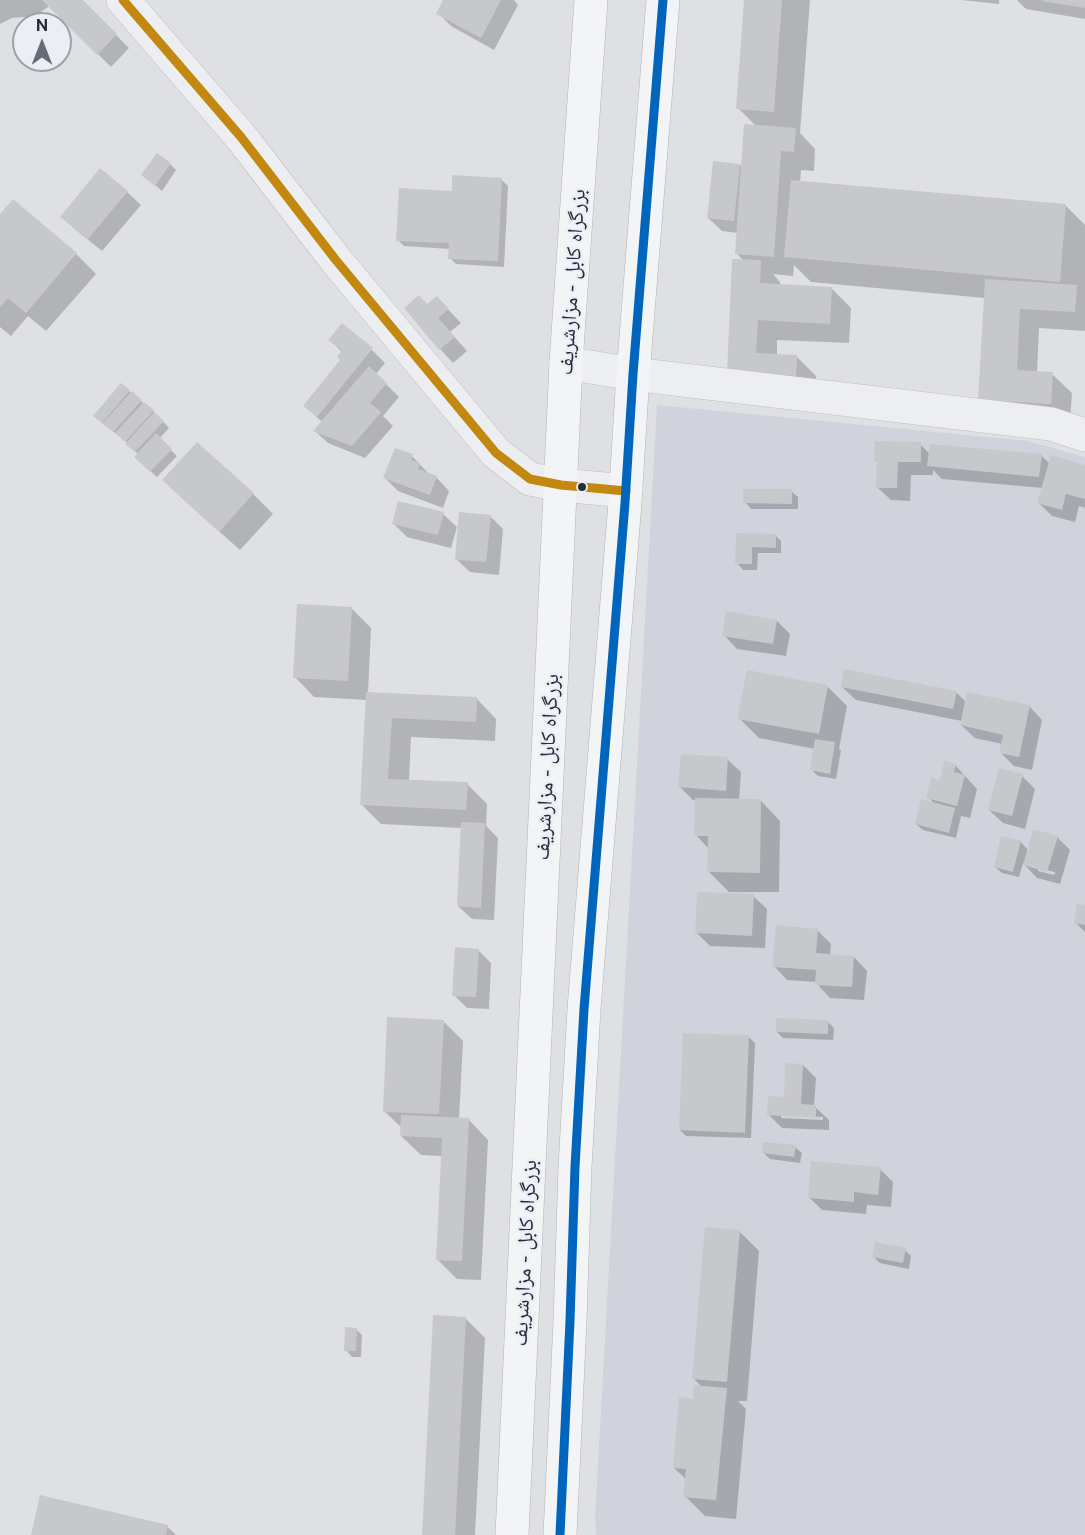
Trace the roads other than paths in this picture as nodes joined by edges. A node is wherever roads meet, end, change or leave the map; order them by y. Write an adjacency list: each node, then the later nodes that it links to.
1 (123, 0): 7 (street)
2 (591, 0): 4 (highway, بزرگراه کابل - مزارشریف)
3 (663, 0): 5 (highway)
4 (566, 363): 5 (street); 7 (highway, بزرگراه کابل - مزارشریف)
5 (633, 374): 6 (street); 8 (highway)
6 (1085, 435)
7 (561, 485): 8 (street); 9 (highway, بزرگراه کابل - مزارشریف)
8 (626, 490): 10 (highway)
9 (529, 1167): 10 (highway); 11 (highway, بزرگراه کابل - مزارشریف)
10 (575, 1167): 12 (highway)
11 (514, 1502): 12 (highway); 13 (highway, بزرگراه کابل - مزارشریف)
12 (560, 1519)
13 (512, 1535)

